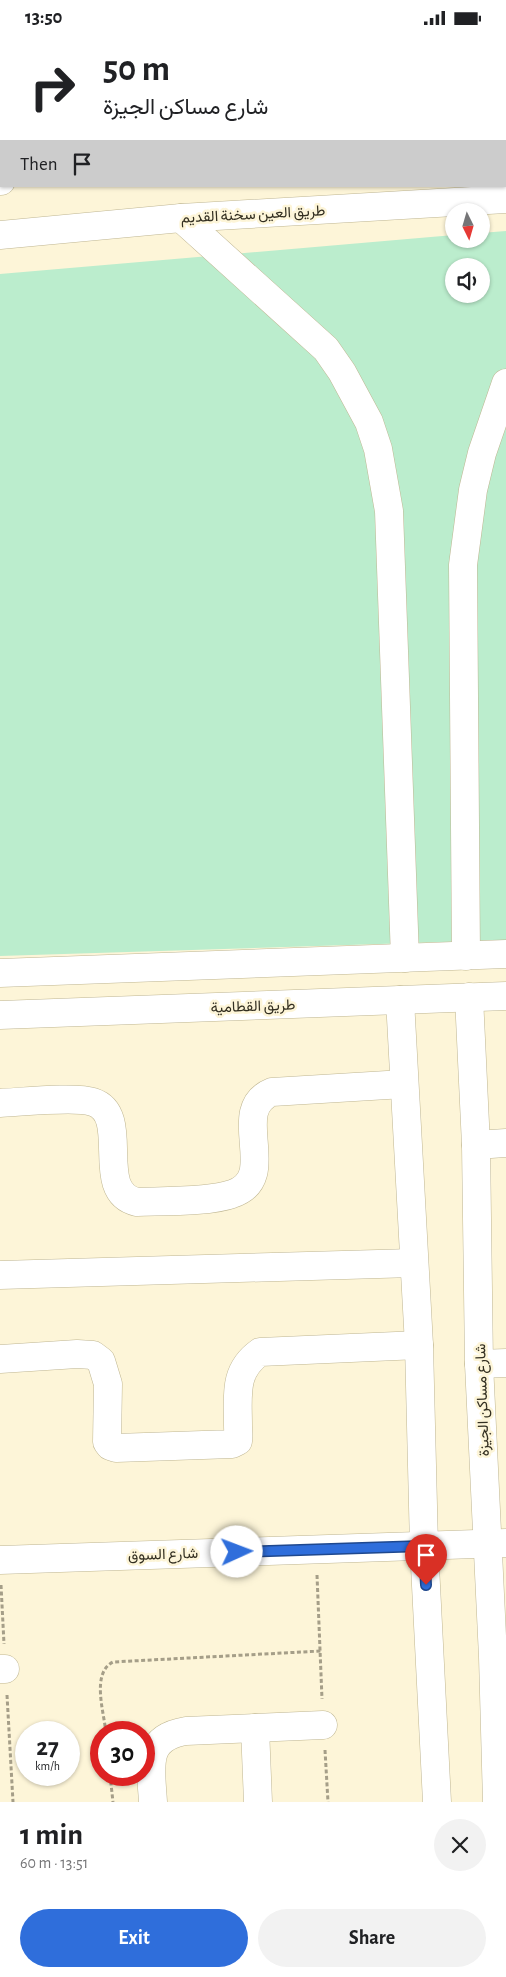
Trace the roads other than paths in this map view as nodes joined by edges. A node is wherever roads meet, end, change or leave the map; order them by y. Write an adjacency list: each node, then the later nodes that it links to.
1 (506, 199): 2 (street, طريق العين سخنة القديم)
2 (181, 217): 3 (street, طريق العين سخنة القديم); 7 (street)
3 (0, 235)
4 (506, 383): 6 (street)
5 (506, 954): 6 (street)
6 (466, 956): 7 (street)
7 (405, 958): 8 (street)
8 (0, 973)
9 (506, 996): 10 (street, طريق القطامية)
10 (468, 997): 11 (street, طريق القطامية); 16 (street, شارع مساكن الجيزة)
11 (400, 1000): 12 (street, طريق القطامية); 13 (street)
12 (0, 1015)
13 (404, 1084): 14 (street); 17 (street)
14 (0, 1103)
15 (506, 1143): 16 (street)
16 (476, 1145): 22 (street, شارع مساكن الجيزة)
17 (413, 1263): 18 (street); 19 (street)
18 (0, 1275)
19 (419, 1345): 20 (street); 24 (street)
20 (0, 1359)
21 (506, 1363): 22 (street)
22 (479, 1364): 23 (street, شارع مساكن الجيزة)
23 (497, 1543): 24 (street, شارع السوق); 31 (street, شارع مساكن الجيزة)
24 (424, 1546): 25 (street, شارع السوق); 30 (street)
25 (0, 1560)
26 (324, 1725): 27 (street)
27 (255, 1728): 28 (street); 29 (street)
28 (153, 1802)
29 (258, 1802)
30 (437, 1802)
31 (497, 1802)

